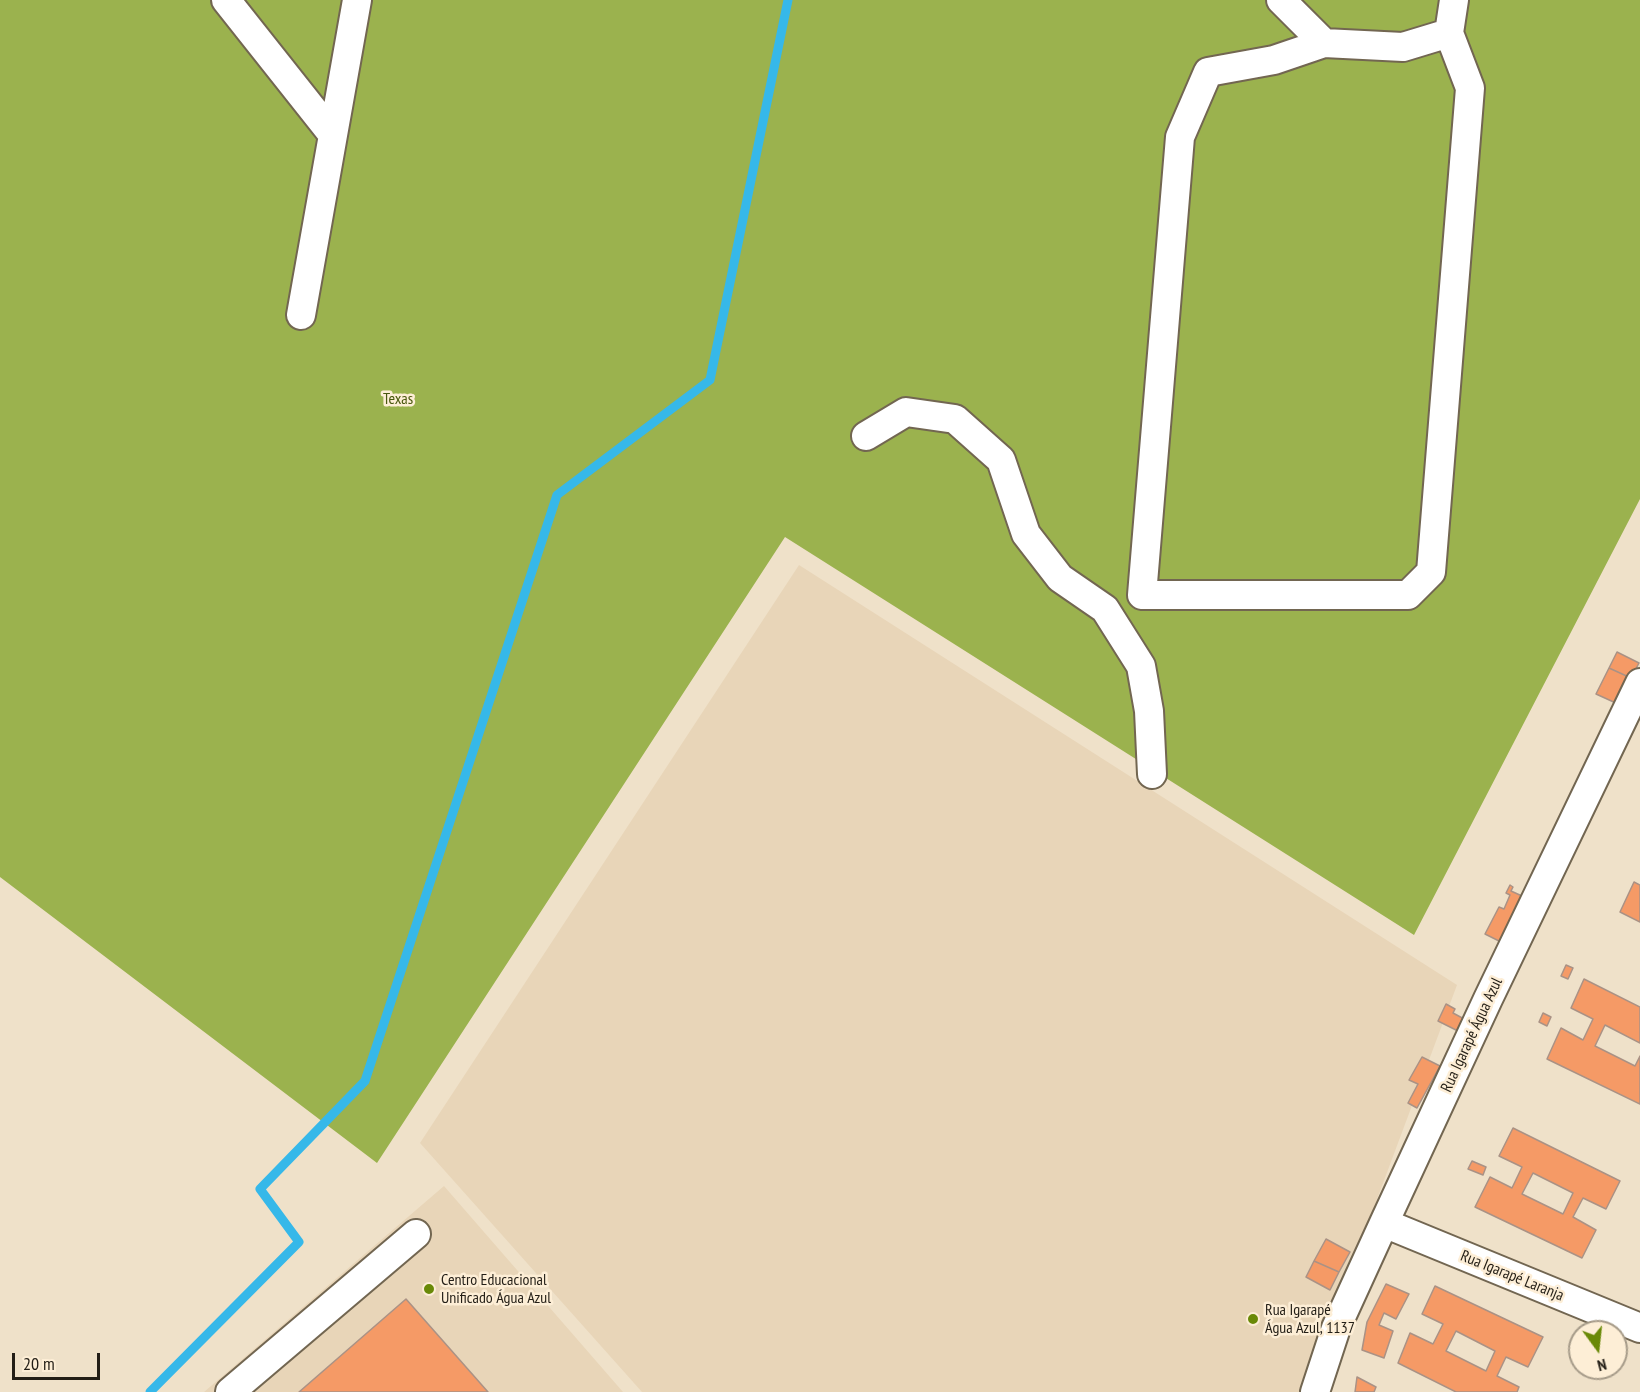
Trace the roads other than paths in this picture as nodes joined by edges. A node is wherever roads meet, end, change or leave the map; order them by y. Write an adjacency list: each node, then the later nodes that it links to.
1 (226, 0): 7 (street)
2 (357, 0): 7 (street)
3 (1281, 0): 6 (street)
4 (1454, 0): 5 (street)
5 (1449, 33): 6 (street); 10 (street)
6 (1324, 43): 10 (street)
7 (333, 135): 8 (street)
8 (301, 315)
9 (866, 436): 11 (street)
10 (1142, 596): 11 (street)
11 (1104, 609): 13 (street)
12 (1640, 683): 14 (street, Rua Igarapé Água Azul)
13 (1152, 774)
14 (1384, 1223): 16 (street, Rua Igarapé Laranja); 18 (street, Rua Igarapé Água Azul)
15 (416, 1234): 17 (street)
16 (1640, 1328)
17 (230, 1392)
18 (1315, 1392)

